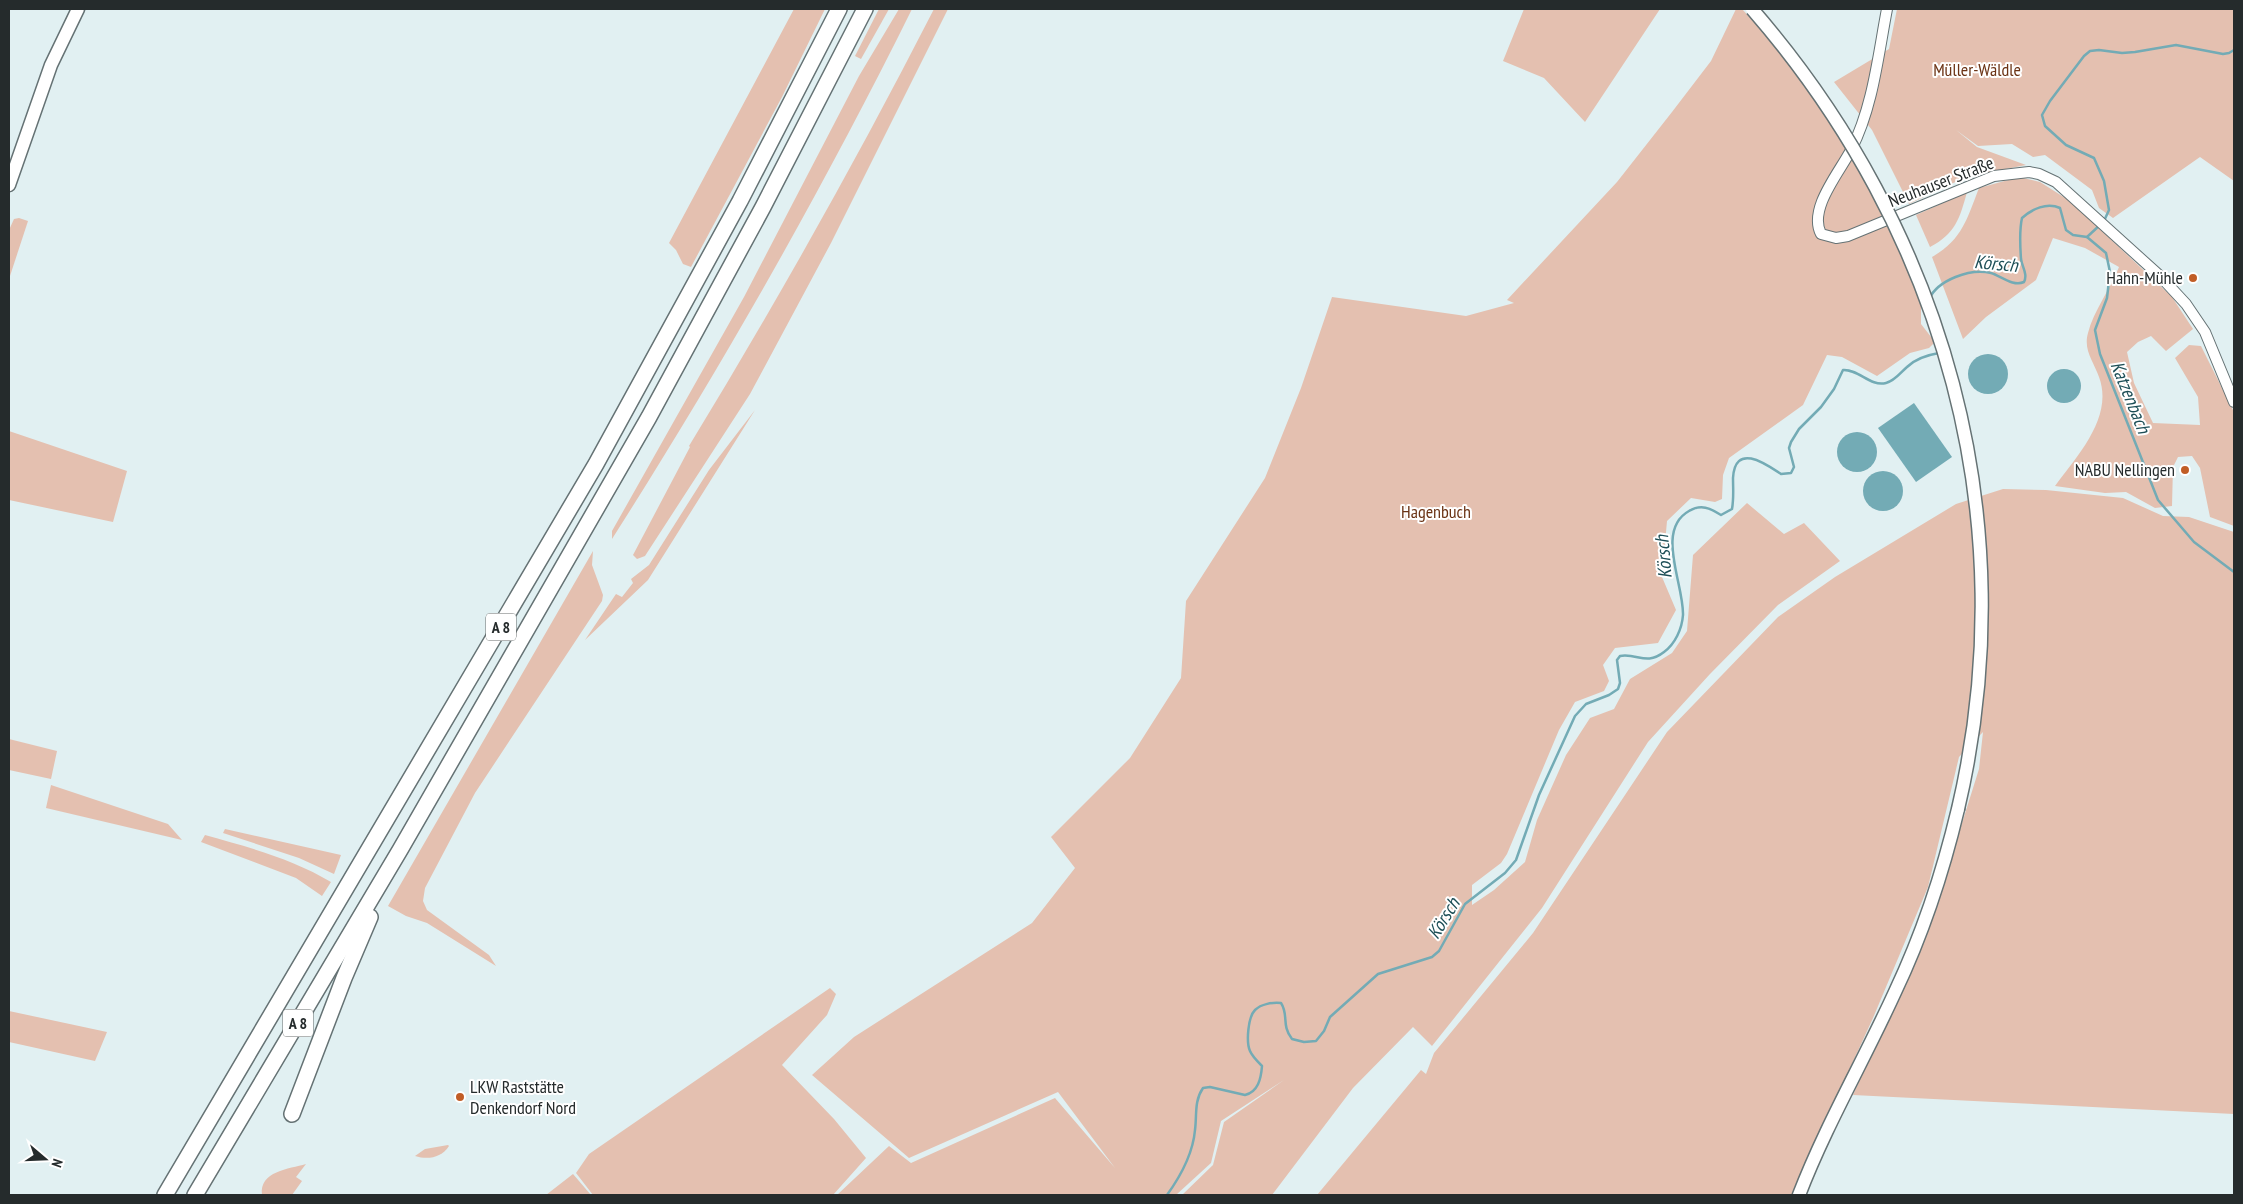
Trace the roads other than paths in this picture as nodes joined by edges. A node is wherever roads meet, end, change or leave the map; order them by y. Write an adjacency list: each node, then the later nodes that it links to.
1 (78, 9): 6 (main road)
2 (839, 9): 10 (highway, A 8)
3 (864, 9): 8 (highway, A 8)
4 (1752, 9): 12 (main road, bridge)
5 (1887, 9): 7 (street, Neuhauser Straße)
6 (9, 185)
7 (2234, 402)
8 (400, 850): 9 (highway); 11 (highway, A 8)
9 (292, 1114)
10 (166, 1195)
11 (195, 1195)
12 (1800, 1195)

